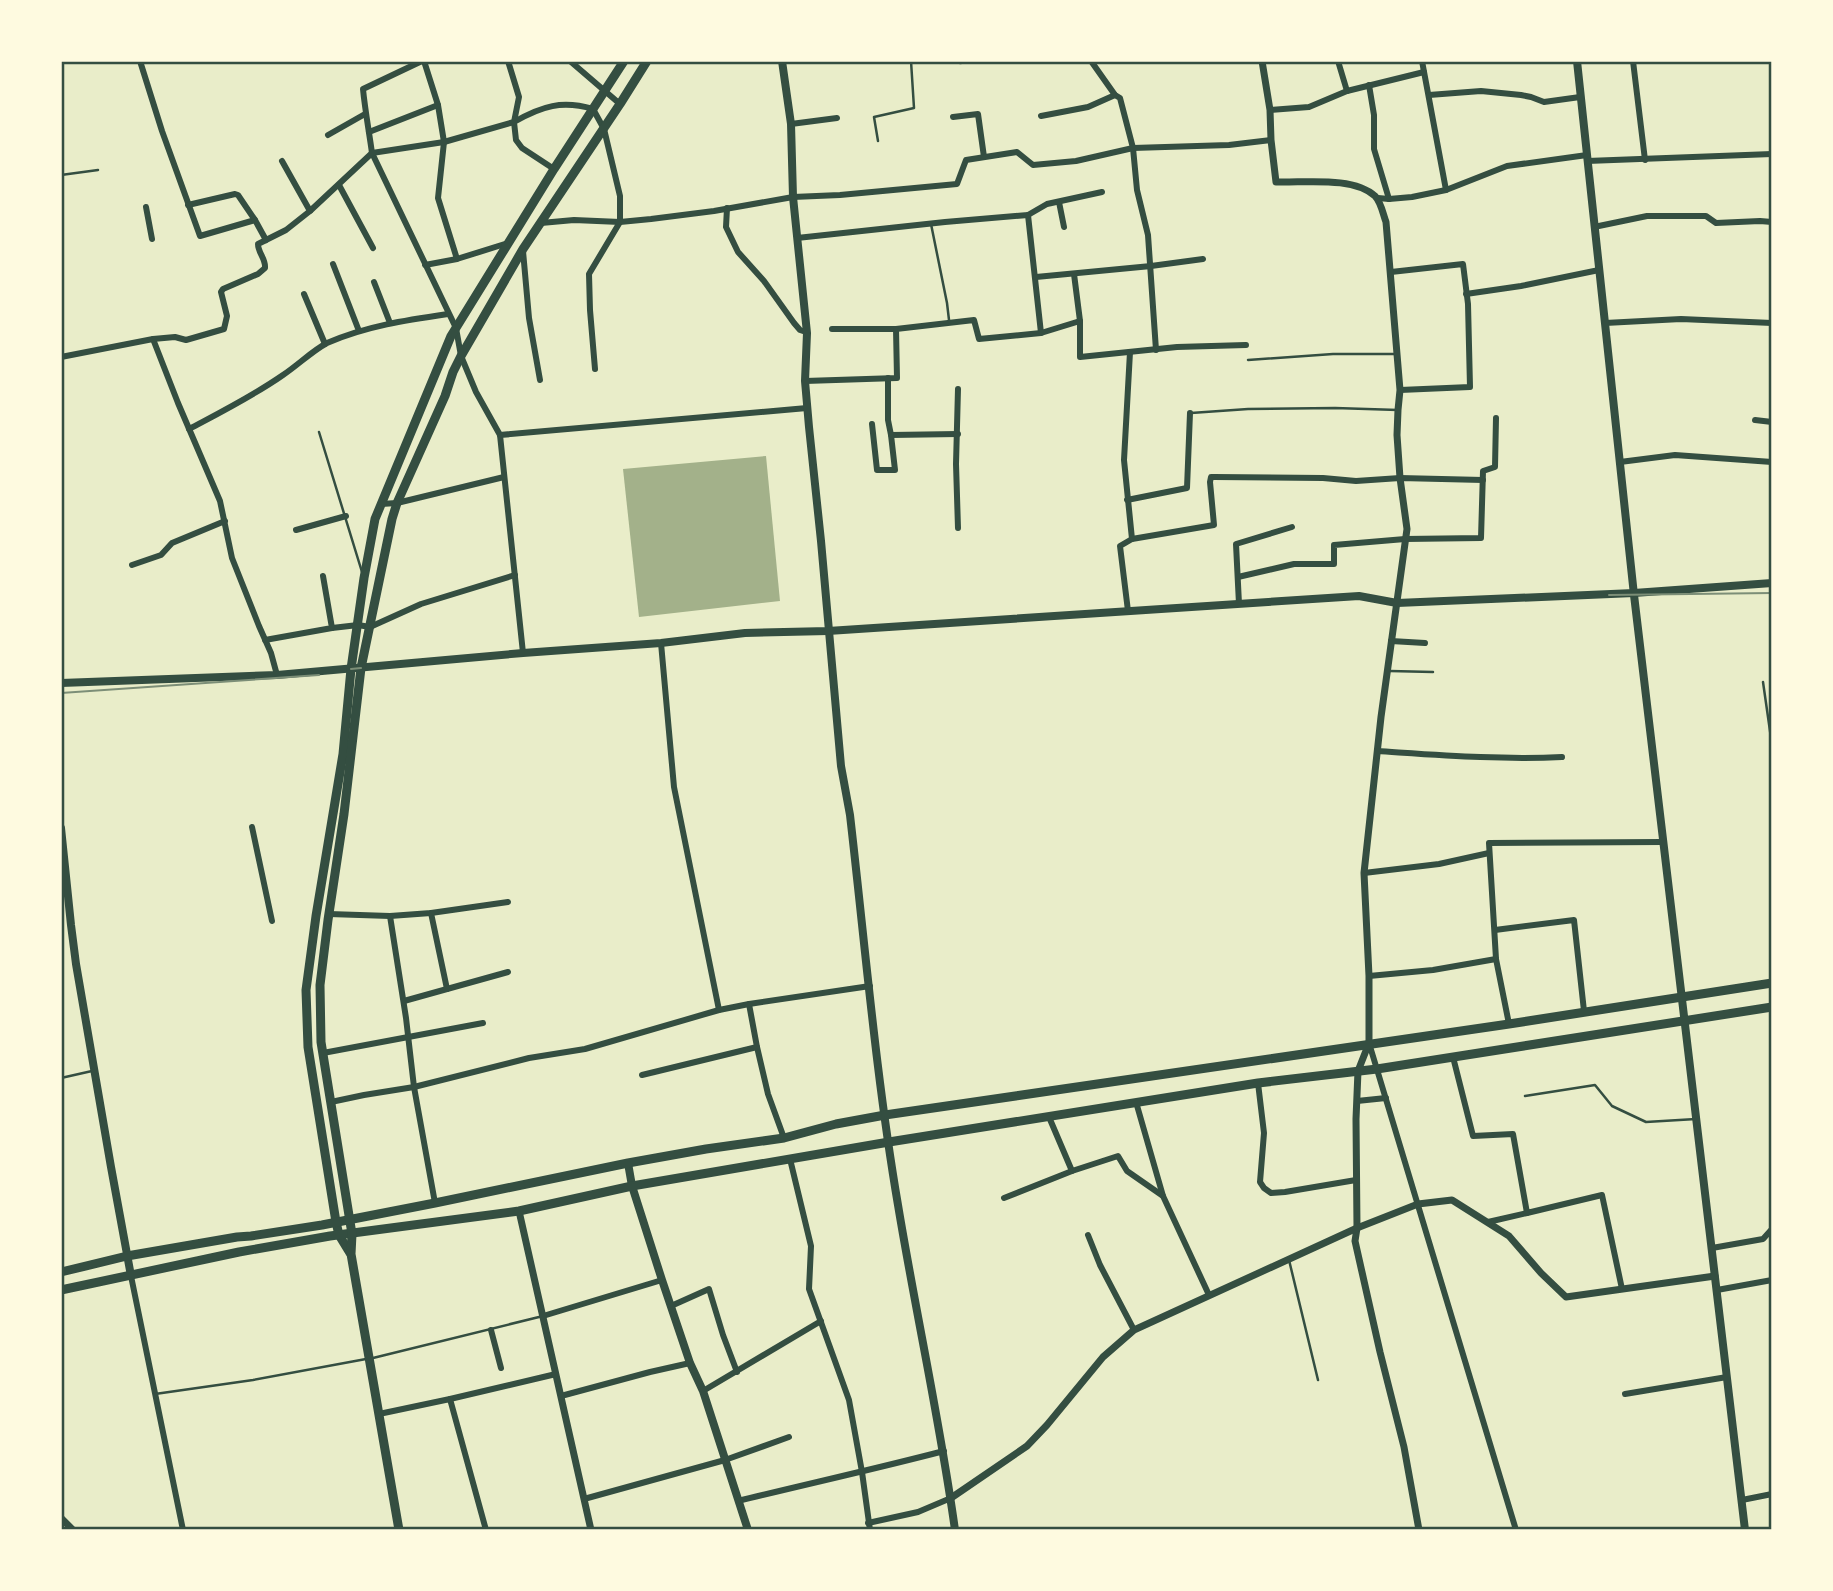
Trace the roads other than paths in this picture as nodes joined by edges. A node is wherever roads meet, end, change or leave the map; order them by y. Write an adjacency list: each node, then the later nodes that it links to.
1 (140, 61): 57 (street)
2 (423, 61): 25 (street); 28 (street)
3 (508, 61): 32 (street)
4 (570, 61): 19 (street)
5 (624, 61): 19 (main road)
6 (647, 61): 24 (main road)
7 (782, 61): 33 (main road)
8 (911, 61): 38 (lane)
9 (978, 61): 16 (lane)
10 (1091, 61): 21 (street)
11 (1262, 61): 27 (street)
12 (1338, 61): 20 (street)
13 (1422, 61): 17 (street)
14 (1577, 61): 23 (main road)
15 (1633, 61): 45 (street)
16 (960, 64)
17 (1424, 72): 18 (street); 22 (street)
18 (1369, 85): 20 (street); 55 (street)
19 (605, 91): 24 (street); 26 (main road)
20 (1347, 91): 27 (street)
21 (1115, 95): 29 (street); 40 (street)
22 (1429, 95): 23 (street); 51 (street)
23 (1580, 97): 44 (main road)
24 (621, 104): 34 (main road)
25 (438, 105): 35 (street); 39 (street)
26 (593, 109): 32 (street); 34 (street); 47 (main road)
27 (1270, 110): 37 (street)
28 (365, 114): 35 (street); 36 (street)
29 (1041, 116)
30 (953, 117): 43 (street)
31 (837, 118): 33 (street)
32 (514, 122): 39 (street); 47 (street)
33 (791, 124): 53 (main road)
34 (604, 129): 63 (street); 65 (main road)
35 (369, 132): 41 (street)
36 (328, 135)
37 (1271, 140): 40 (street); 54 (street)
38 (878, 141)
39 (444, 142): 41 (street); 75 (street)
40 (1133, 148): 43 (street); 79 (street)
41 (372, 153): 50 (street); 78 (street)
42 (1772, 154): 45 (street)
43 (984, 157): 53 (street)
44 (1587, 158): 45 (street); 51 (street); 68 (main road)
45 (1645, 160)
46 (282, 161): 60 (street)
47 (554, 169): 72 (main road)
48 (98, 170): 49 (lane)
49 (61, 176)
50 (339, 185): 60 (street); 73 (street)
51 (1446, 190): 55 (street)
52 (1102, 192): 56 (street)
53 (793, 197): 59 (street); 69 (main road)
54 (1378, 198): 55 (street); 81 (street)
55 (1389, 199)
56 (1059, 202): 61 (street); 67 (street)
57 (188, 205): 62 (street); 62 (street)
58 (146, 207): 70 (street)
59 (727, 208): 63 (street); 97 (street)
60 (310, 211): 71 (street)
61 (1028, 215): 66 (street); 83 (street)
62 (255, 220): 71 (street)
63 (620, 222): 65 (street); 108 (street)
64 (1772, 222): 68 (street)
65 (539, 223): 74 (main road)
66 (930, 224): 69 (street); 90 (lane)
67 (1064, 227)
68 (1594, 227): 80 (main road)
69 (797, 238): 97 (main road)
70 (152, 239)
71 (266, 240): 99 (street)
72 (508, 243): 75 (street); 93 (main road)
73 (373, 248)
74 (523, 249): 105 (main road); 110 (street)
75 (457, 259): 78 (street)
76 (1203, 259): 79 (street)
77 (333, 264): 96 (street)
78 (425, 265): 87 (street)
79 (1151, 266): 82 (street); 102 (street)
80 (1599, 270): 86 (street); 91 (main road)
81 (1391, 272): 86 (street); 104 (street)
82 (1074, 274): 83 (street); 88 (street)
83 (1036, 277): 98 (street)
84 (374, 282): 89 (street)
85 (304, 294): 100 (street)
86 (1466, 294): 113 (street)
87 (448, 314): 89 (street); 93 (street)
88 (1080, 321): 98 (street); 103 (street)
89 (390, 323): 96 (street)
90 (950, 323): 94 (street); 98 (street)
91 (1605, 323): 92 (street); 126 (main road)
92 (1772, 323)
93 (456, 328): 105 (street); 133 (main road)
94 (897, 328): 95 (street); 109 (street)
95 (832, 329)
96 (359, 331): 100 (street)
97 (806, 332): 111 (main road)
98 (1041, 332)
99 (153, 339): 106 (street); 121 (street)
100 (325, 344): 121 (street)
101 (1246, 345): 102 (street)
102 (1156, 350): 103 (street)
103 (1130, 352): 131 (street)
104 (1397, 354): 107 (lane); 113 (street)
105 (461, 356): 124 (street); 132 (main road)
106 (61, 357)
107 (1248, 360)
108 (595, 369)
109 (888, 378): 111 (street); 125 (street)
110 (540, 380)
111 (805, 380): 114 (main road)
112 (958, 389): 123 (street)
113 (1400, 390): 115 (street)
114 (807, 408): 124 (street); 154 (main road)
115 (1398, 410): 116 (lane); 129 (street)
116 (1190, 413): 131 (street)
117 (1496, 418): 130 (street)
118 (1755, 420): 119 (street)
119 (1772, 422)
120 (872, 424): 125 (street)
121 (189, 429): 135 (street)
122 (319, 432): 134 (lane)
123 (958, 434): 125 (street); 136 (street)
124 (500, 435): 128 (street)
125 (891, 435)
126 (1620, 462): 127 (street); 147 (main road)
127 (1772, 462)
128 (504, 477): 132 (street); 142 (street)
129 (1400, 478): 130 (street); 139 (street); 140 (street)
130 (1483, 480): 140 (street)
131 (1127, 500): 139 (street)
132 (397, 503): 133 (street); 152 (main road)
133 (381, 504): 145 (main road)
134 (346, 516): 138 (street); 145 (lane)
135 (225, 521): 141 (street); 155 (street)
136 (958, 527)
137 (1292, 527): 144 (street)
138 (296, 530)
139 (1132, 539): 150 (street)
140 (1405, 540): 144 (street); 148 (street)
141 (132, 565)
142 (515, 575): 152 (street); 159 (street)
143 (323, 576): 153 (street)
144 (1238, 577): 149 (street)
145 (364, 578): 151 (main road)
146 (1772, 583): 147 (main road)
147 (1634, 593): 148 (main road); 171 (main road)
148 (1398, 603): 149 (main road); 156 (street)
149 (1239, 604): 150 (main road)
150 (1128, 611): 154 (main road)
151 (358, 625): 152 (street); 153 (street); 160 (main road)
152 (370, 627): 160 (main road)
153 (332, 628): 155 (street)
154 (828, 631): 157 (main road); 186 (main road)
155 (265, 640): 163 (street)
156 (1391, 642): 158 (street); 161 (street)
157 (661, 643): 159 (main road); 192 (street)
158 (1425, 643)
159 (523, 653): 160 (main road)
160 (356, 668): 163 (main road); 177 (main road); 231 (main road)
161 (1387, 671): 162 (lane); 167 (street)
162 (1433, 672)
163 (277, 675): 165 (main road)
164 (1763, 682): 166 (lane)
165 (61, 683)
166 (1772, 745)
167 (1377, 751): 168 (street); 173 (street)
168 (1562, 757)
169 (252, 827): 179 (street)
170 (61, 828): 174 (main road)
171 (1663, 842): 172 (street); 188 (main road)
172 (1489, 853): 173 (street); 181 (street)
173 (1364, 873): 184 (street)
174 (65, 892): 180 (main road)
175 (508, 902): 176 (street)
176 (431, 913): 178 (street); 187 (street)
177 (329, 914): 178 (street); 200 (main road)
178 (390, 916): 189 (street)
179 (272, 921)
180 (66, 925): 203 (main road)
181 (1495, 930): 182 (street); 193 (street)
182 (1496, 959): 184 (street); 196 (street)
183 (508, 972): 187 (street)
184 (1369, 976): 198 (street)
185 (1772, 983): 188 (main road)
186 (870, 986): 190 (street); 214 (main road)
187 (447, 989): 189 (street)
188 (1682, 997): 193 (main road); 194 (main road)
189 (404, 1001): 197 (street)
190 (749, 1004): 192 (street); 199 (street)
191 (1772, 1007): 194 (main road)
192 (719, 1010): 208 (street)
193 (1584, 1011): 196 (main road)
194 (1685, 1021): 201 (main road); 216 (main road)
195 (483, 1023): 197 (street)
196 (1509, 1024): 198 (main road)
197 (408, 1038): 200 (street); 208 (street)
198 (1369, 1043): 202 (street); 204 (street); 214 (main road)
199 (757, 1047): 205 (street); 217 (street)
200 (323, 1054): 212 (main road)
201 (1453, 1057): 202 (main road); 229 (street)
202 (1377, 1069): 204 (main road); 210 (street)
203 (95, 1070): 206 (lane); 240 (main road)
204 (1358, 1071): 207 (main road); 211 (street)
205 (642, 1075)
206 (61, 1078)
207 (1258, 1083): 213 (main road); 222 (street)
208 (414, 1087): 212 (street); 226 (street)
209 (1525, 1096): 216 (lane)
210 (1386, 1098): 211 (street); 227 (street)
211 (1357, 1101): 222 (street)
212 (331, 1102): 230 (main road)
213 (1136, 1102): 215 (main road); 224 (street)
214 (885, 1115): 217 (main road); 218 (main road)
215 (1049, 1117): 218 (main road); 221 (street)
216 (1696, 1119): 238 (main road)
217 (785, 1138): 220 (main road)
218 (889, 1142): 219 (main road); 270 (main road)
219 (790, 1159): 223 (main road); 253 (street)
220 (628, 1163): 223 (main road); 226 (main road)
221 (1072, 1171): 224 (street); 225 (street)
222 (1356, 1180): 233 (street)
223 (632, 1186): 228 (main road); 245 (main road)
224 (1163, 1196): 250 (street)
225 (1004, 1198)
226 (435, 1203): 230 (main road)
227 (1418, 1204): 232 (street); 233 (street); 288 (street)
228 (519, 1211): 235 (main road); 252 (street)
229 (1527, 1213): 232 (street); 247 (street)
230 (350, 1219): 231 (main road); 235 (main road)
231 (336, 1222): 237 (main road); 240 (main road)
232 (1488, 1223): 247 (street)
233 (1357, 1228): 241 (street); 287 (street)
234 (1772, 1229): 238 (street)
235 (352, 1234): 237 (main road); 239 (main road)
236 (1088, 1235): 255 (street)
237 (329, 1237): 239 (main road); 243 (main road)
238 (1712, 1248): 244 (main road)
239 (351, 1254): 256 (main road)
240 (127, 1256): 242 (main road); 243 (main road)
241 (1289, 1260): 250 (street); 262 (lane)
242 (61, 1272)
243 (131, 1276): 248 (main road); 264 (street)
244 (1715, 1276): 247 (street); 249 (main road)
245 (662, 1280): 251 (main road); 252 (street)
246 (1772, 1280): 249 (street)
247 (1622, 1289)
248 (61, 1290)
249 (1717, 1290): 261 (main road)
250 (1209, 1295): 255 (street)
251 (671, 1306): 257 (main road); 259 (street)
252 (543, 1316): 254 (lane); 260 (street)
253 (821, 1321): 259 (street); 272 (street)
254 (491, 1330): 256 (lane); 258 (street)
255 (1134, 1330): 274 (street)
256 (369, 1358): 264 (lane); 268 (main road)
257 (690, 1363): 263 (main road); 266 (street)
258 (501, 1368)
259 (737, 1372): 263 (street)
260 (556, 1374): 266 (street); 267 (street)
261 (1727, 1377): 265 (street); 276 (main road)
262 (1318, 1380)
263 (704, 1391): 271 (main road)
264 (155, 1394): 281 (street)
265 (1625, 1394)
266 (561, 1396): 275 (street)
267 (450, 1399): 268 (street); 283 (street)
268 (379, 1414): 282 (main road)
269 (789, 1437): 271 (street)
270 (944, 1451): 272 (street); 274 (main road)
271 (724, 1460): 275 (street); 277 (main road)
272 (862, 1472): 277 (street); 279 (street)
273 (1772, 1494): 276 (street)
274 (951, 1498): 279 (street); 286 (main road)
275 (584, 1499): 284 (street)
276 (1742, 1500): 289 (main road)
277 (738, 1501): 285 (main road)
278 (61, 1518): 280 (street)
279 (869, 1526)
280 (73, 1530)
281 (183, 1530)
282 (399, 1530)
283 (486, 1530)
284 (591, 1530)
285 (748, 1530)
286 (955, 1530)
287 (1419, 1530)
288 (1516, 1530)
289 (1745, 1530)

